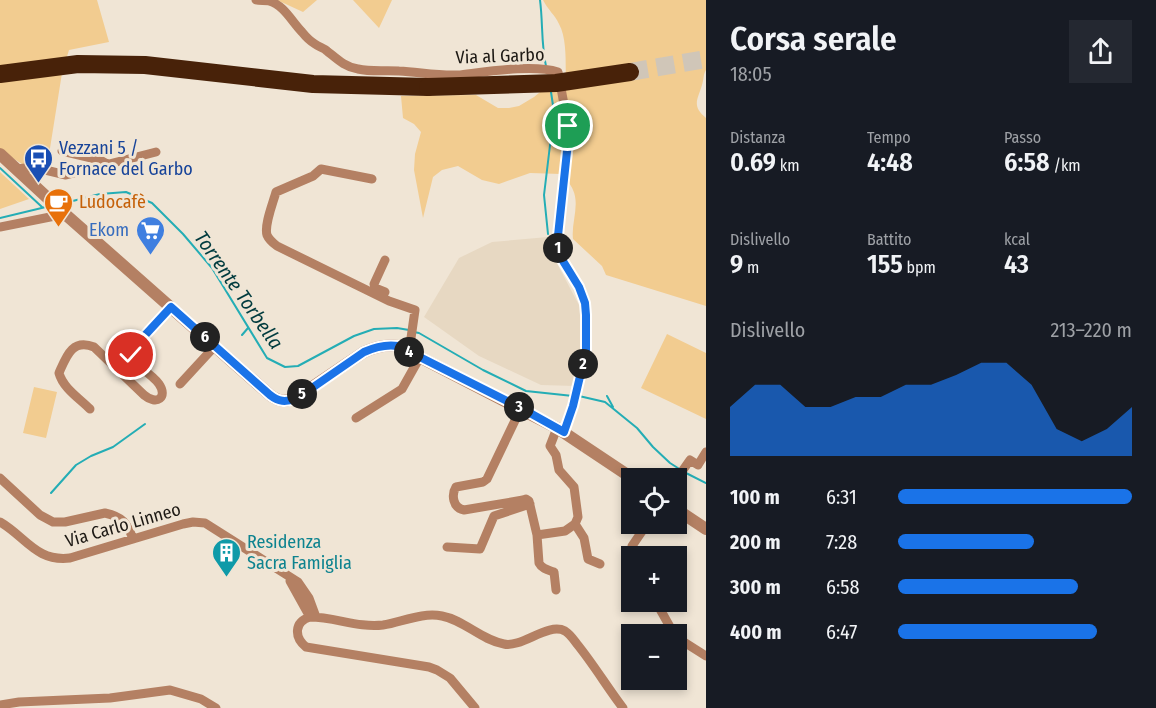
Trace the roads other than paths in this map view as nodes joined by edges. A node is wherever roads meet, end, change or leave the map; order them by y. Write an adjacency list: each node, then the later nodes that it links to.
1 (256, 0): 21 (street, Via al Garbo)
2 (630, 72): 3 (highway, bridge)
3 (0, 74)
4 (62, 152): 7 (street)
5 (156, 152): 7 (street)
6 (0, 154): 8 (street)
7 (107, 164): 8 (street)
8 (17, 169): 10 (street)
9 (372, 179): 13 (street)
10 (63, 212): 11 (street); 14 (street)
11 (0, 227)
12 (385, 260): 13 (street)
13 (389, 301): 16 (street)
14 (171, 307): 15 (street); 19 (street)
15 (215, 346): 16 (street); 17 (street)
16 (413, 350): 18 (street); 20 (street)
17 (180, 384)
18 (521, 408): 21 (street); 27 (street)
19 (90, 409)
20 (356, 418)
21 (561, 430): 25 (street); 30 (street)
22 (706, 452): 23 (street)
23 (702, 467): 24 (street)
24 (685, 468)
25 (621, 471)
26 (0, 478): 33 (street)
27 (530, 504): 32 (street); 34 (street)
28 (687, 516): 31 (street)
29 (0, 522): 33 (street, Via Carlo Linneo)
30 (575, 524): 32 (street); 35 (street)
31 (706, 529)
32 (537, 535): 36 (street)
33 (133, 539): 37 (street, Via Carlo Linneo)
34 (447, 547)
35 (600, 564)
36 (556, 590)
37 (313, 617): 42 (street); 43 (street)
38 (687, 644): 39 (street)
39 (706, 656)
40 (0, 705): 41 (street)
41 (216, 708)
42 (476, 708)
43 (622, 708)

